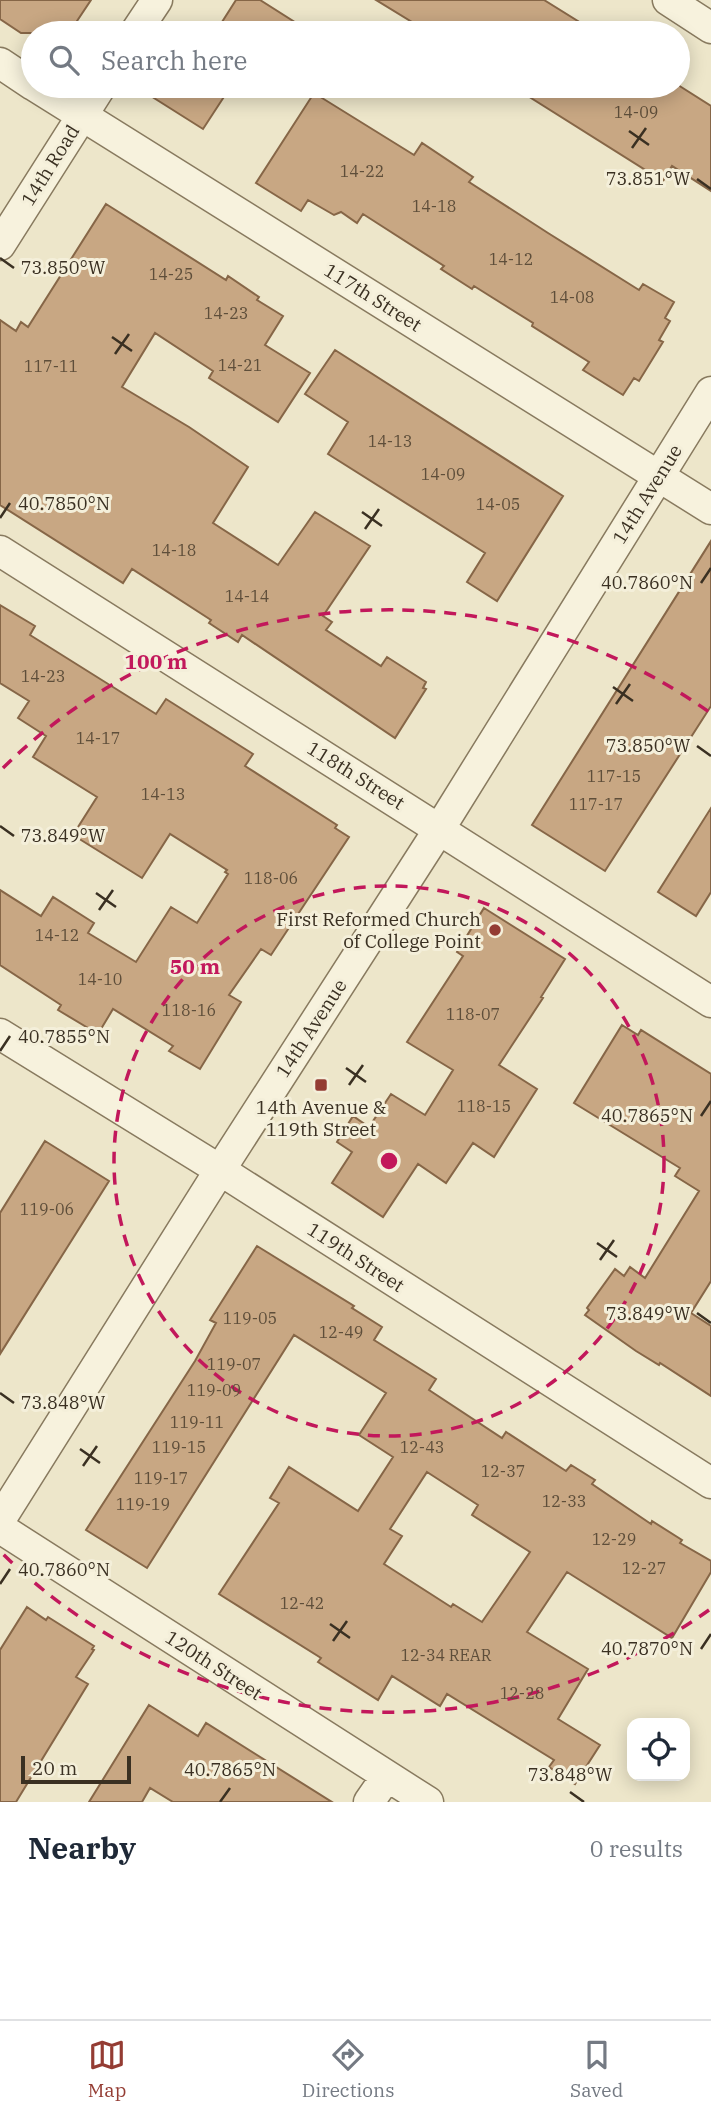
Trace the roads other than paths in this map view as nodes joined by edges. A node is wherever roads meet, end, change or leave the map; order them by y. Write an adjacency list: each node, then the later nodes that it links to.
1 (158, 0): 3 (street)
2 (667, 0): 4 (street)
3 (143, 21)
4 (711, 28)
5 (0, 63): 6 (street, 117th Street)
6 (21, 77)
7 (55, 98): 9 (street, 117th Street)
8 (93, 98): 9 (street, 14th Road)
9 (82, 115): 10 (street, 14th Road); 12 (street, 117th Street)
10 (0, 245)
11 (711, 392): 12 (street, 14th Avenue)
12 (658, 475): 13 (street, 117th Street); 15 (street, 14th Avenue)
13 (711, 509)
14 (0, 551): 15 (street, 118th Street)
15 (440, 828): 16 (street, 118th Street); 18 (street, 14th Avenue)
16 (711, 1002)
17 (0, 1034): 18 (street, 119th Street)
18 (220, 1170): 19 (street, 119th Street); 20 (street, 14th Avenue)
19 (711, 1483)
20 (0, 1520)
21 (0, 1528): 22 (street, 120th Street)
22 (387, 1776): 23 (street); 24 (street, 120th Street)
23 (369, 1802)
24 (428, 1802)

